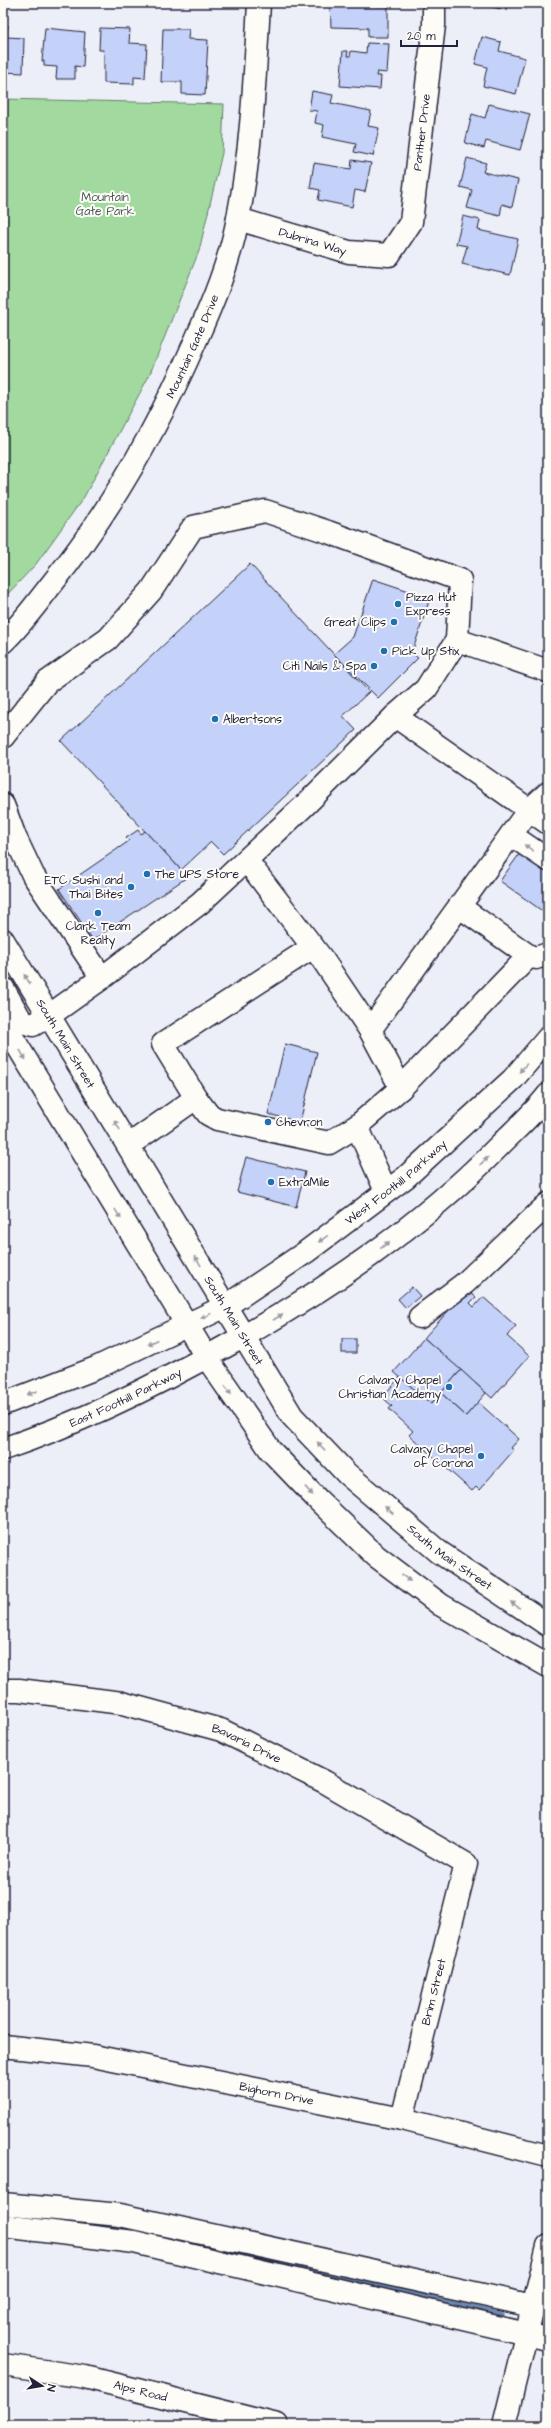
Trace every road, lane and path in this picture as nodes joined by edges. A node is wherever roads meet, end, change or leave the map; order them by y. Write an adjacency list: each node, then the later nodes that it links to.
1 (259, 3): 3 (main road, Mountain Gate Drive)
2 (434, 3): 4 (main road, Panther Drive)
3 (238, 219): 4 (main road, Dubrina Way); 6 (main road, Mountain Gate Drive)
4 (389, 255)
5 (457, 640): 7 (main road); 8 (main road); 9 (main road)
6 (3, 642)
7 (548, 671)
8 (395, 716): 12 (main road); 16 (main road)
9 (3, 737)
10 (548, 793): 12 (main road)
11 (3, 805): 21 (main road)
12 (528, 811): 13 (main road); 14 (main road)
13 (548, 823)
14 (511, 835): 15 (main road, one-way to 14); 17 (main road)
15 (548, 860)
16 (247, 861): 19 (main road); 21 (main road)
17 (460, 907): 20 (main road); 25 (main road)
18 (3, 940): 23 (main road, South Main Street, one-way to 18)
19 (313, 947): 25 (main road); 29 (main road)
20 (538, 955): 27 (main road)
21 (102, 978): 23 (main road)
22 (3, 988): 23 (main road)
23 (50, 1014): 31 (main road, South Main Street, one-way to 23)
24 (3, 1022): 36 (main road, one-way to 36)
25 (370, 1030): 27 (main road)
26 (548, 1038): 32 (main road, West Foothill Parkway, one-way to 32)
27 (401, 1088): 30 (main road)
28 (548, 1095): 37 (main road, one-way to 28)
29 (196, 1098): 30 (main road); 31 (main road)
30 (357, 1126): 32 (main road)
31 (129, 1145): 34 (main road, South Main Street, one-way to 31)
32 (386, 1191): 34 (main road, West Foothill Parkway, one-way to 34)
33 (548, 1204): 35 (main road)
34 (226, 1306): 36 (main road, one-way to 36); 37 (main road, South Main Street)
35 (420, 1317)
36 (187, 1325): 38 (main road); 39 (main road, one-way to 39)
37 (244, 1337): 38 (main road, East Foothill Parkway); 41 (main road, South Main Street, one-way to 37)
38 (206, 1358): 40 (main road, East Foothill Parkway); 42 (main road, one-way to 42)
39 (3, 1404)
40 (3, 1449)
41 (548, 1625)
42 (548, 1666)
43 (3, 1690): 44 (main road, Bavaria Drive)
44 (466, 1864): 46 (main road, Brim Street)
45 (3, 2046): 46 (main road, Bighorn Drive)
46 (402, 2119): 47 (main road, Bighorn Drive)
47 (548, 2156)
48 (3, 2204): 51 (main road)
49 (3, 2226): 52 (main road)
50 (548, 2246): 51 (main road)
51 (533, 2306): 52 (main road)
52 (526, 2334): 53 (main road); 56 (main road)
53 (548, 2339)
54 (3, 2365): 55 (main road, Alps Road)
55 (277, 2425)
56 (504, 2425)

